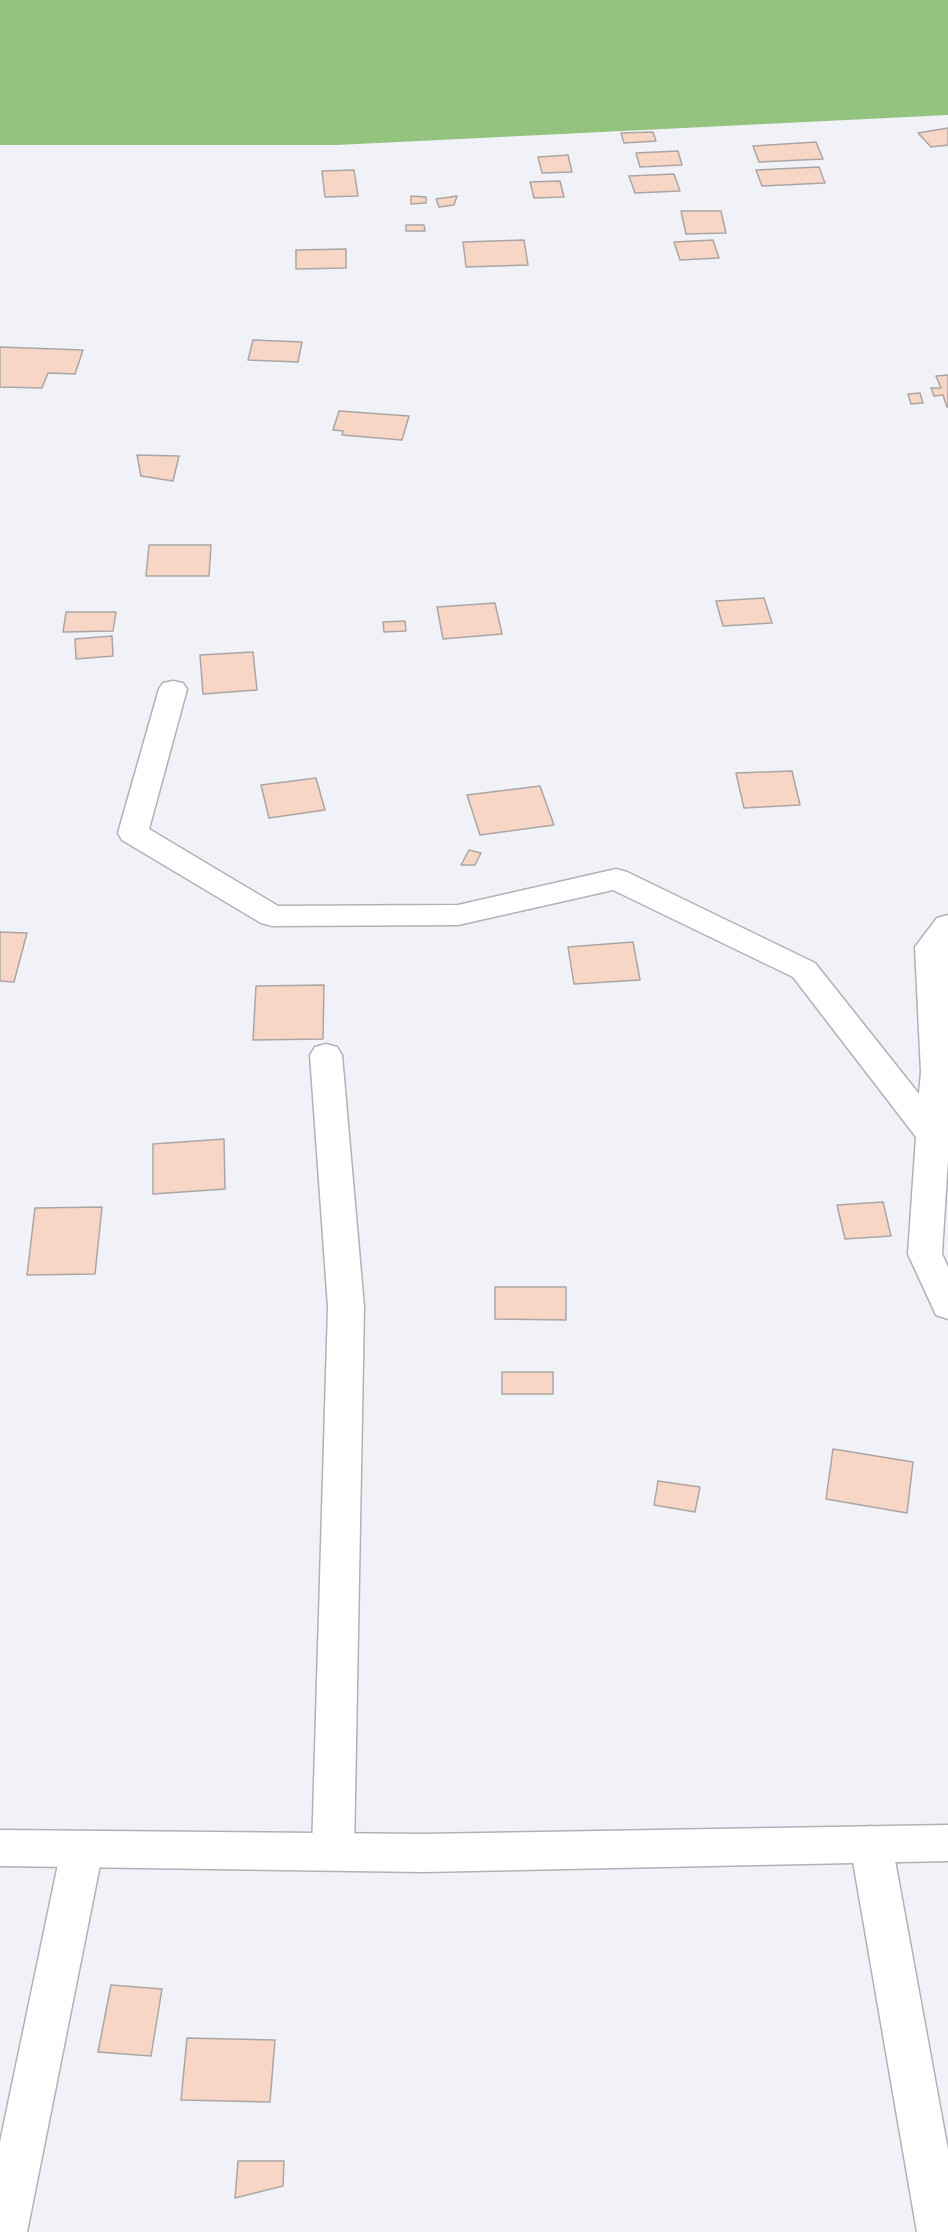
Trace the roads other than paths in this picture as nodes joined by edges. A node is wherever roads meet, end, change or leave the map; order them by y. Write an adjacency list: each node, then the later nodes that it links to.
1 (173, 689): 4 (street)
2 (948, 925): 4 (street)
3 (326, 1055): 10 (street)
4 (933, 1135): 5 (street)
5 (948, 1306)
6 (948, 1843): 7 (street)
7 (871, 1844): 10 (street); 12 (street)
8 (0, 1848): 9 (street)
9 (82, 1850): 10 (street); 11 (street)
10 (333, 1851)
11 (4, 2232)
12 (940, 2232)

